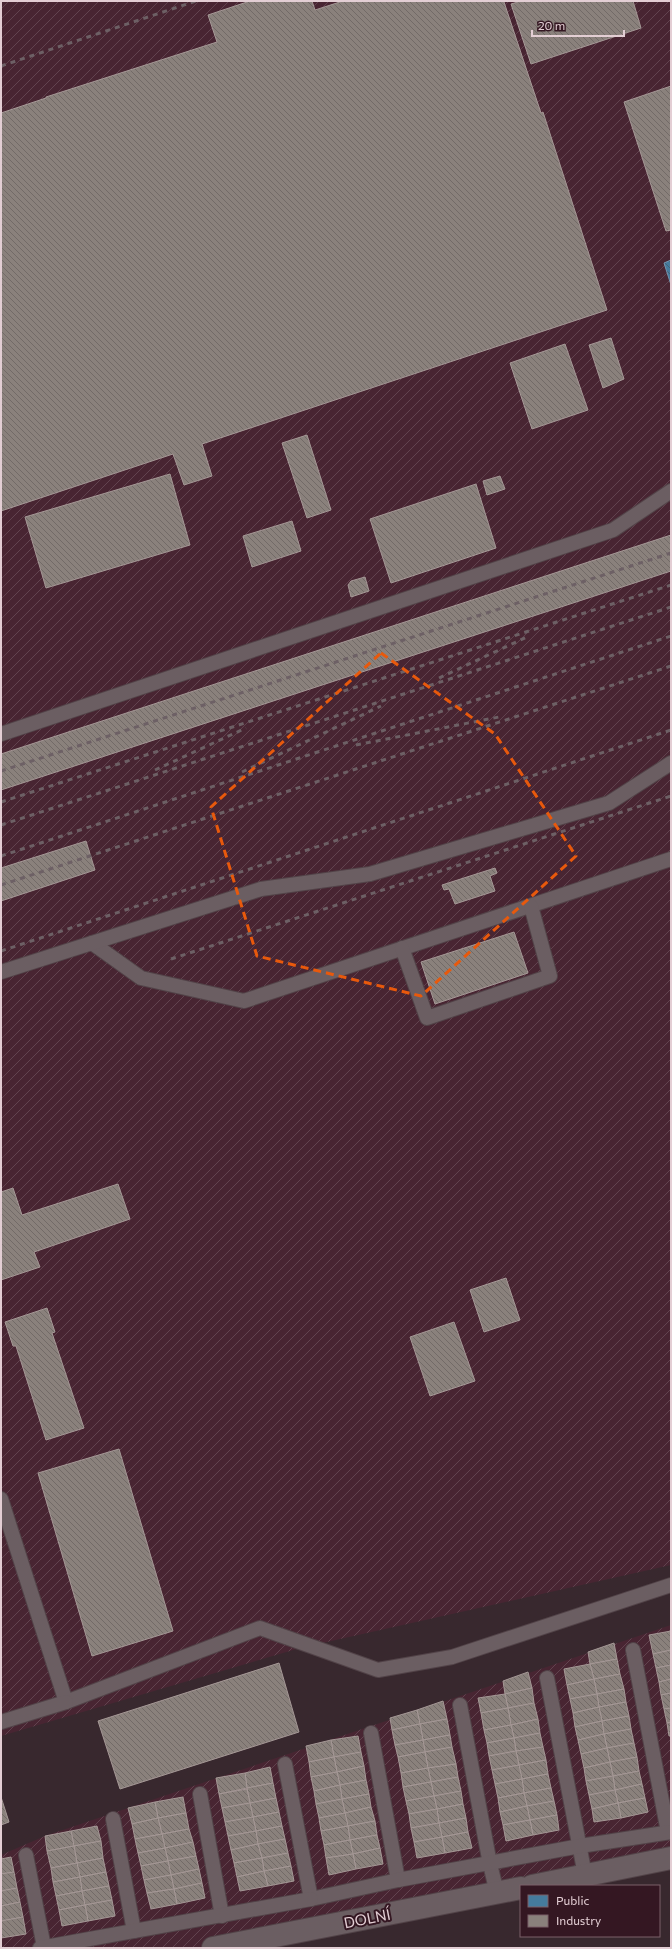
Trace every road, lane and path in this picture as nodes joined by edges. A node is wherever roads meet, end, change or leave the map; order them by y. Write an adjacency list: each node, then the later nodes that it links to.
1 (671, 491): 2 (lane)
2 (1, 734)
3 (671, 763): 6 (lane)
4 (671, 859): 5 (lane)
5 (531, 906): 7 (lane); 7 (lane)
6 (92, 943): 7 (lane); 8 (lane)
7 (402, 948)
8 (1, 972)
9 (1, 1499): 13 (lane)
10 (671, 1585): 13 (lane)
11 (633, 1650): 20 (lane)
12 (547, 1678): 21 (lane)
13 (66, 1702): 15 (lane)
14 (460, 1705): 24 (lane)
15 (1, 1722)
16 (371, 1733): 26 (lane)
17 (285, 1764): 30 (lane)
18 (200, 1794): 31 (lane)
19 (113, 1819): 32 (lane)
20 (670, 1832): 21 (lane)
21 (580, 1846): 24 (lane); 25 (lane)
22 (26, 1855): 33 (lane)
23 (671, 1858): 25 (street)
24 (490, 1864): 26 (lane); 29 (lane)
25 (585, 1875): 27 (street)
26 (398, 1880): 30 (lane)
27 (537, 1885)
28 (520, 1888): 29 (street, DOLNÍ)
29 (497, 1893): 34 (street, DOLNÍ)
30 (311, 1899): 31 (lane)
31 (222, 1916): 32 (lane)
32 (134, 1931): 33 (lane)
33 (42, 1948)
34 (212, 1948)

